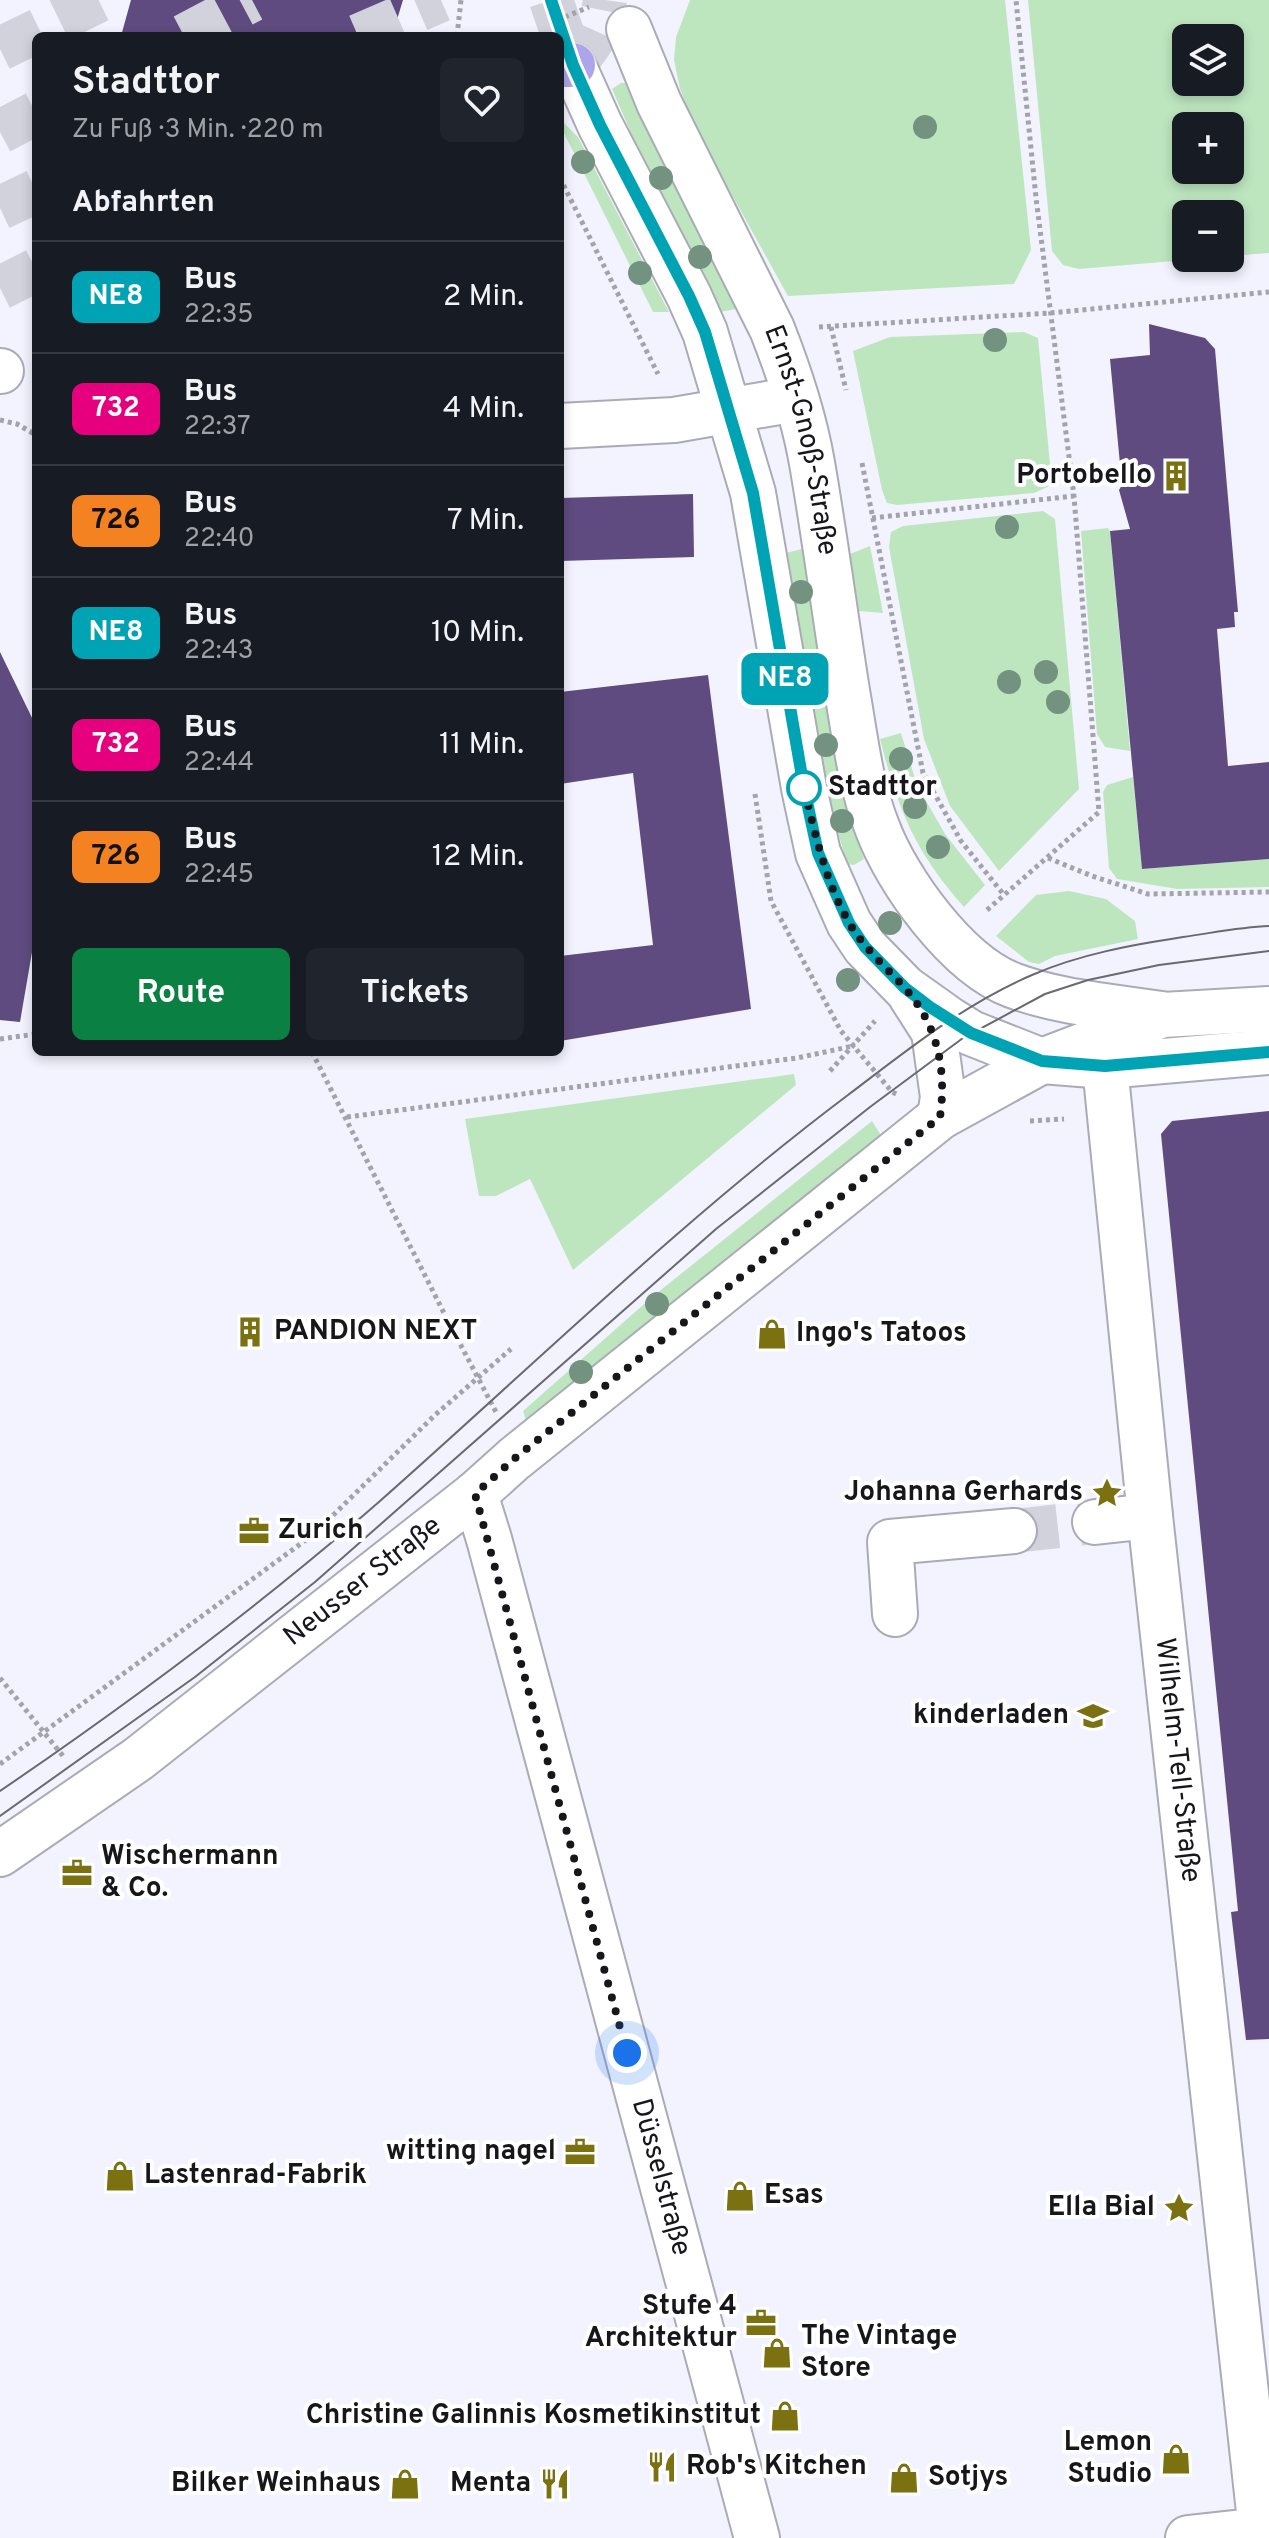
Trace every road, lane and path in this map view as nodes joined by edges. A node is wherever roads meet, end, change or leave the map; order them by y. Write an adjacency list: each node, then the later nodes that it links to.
1 (461, 0): 4 (path)
2 (1016, 0): 7 (path)
3 (629, 29): 9 (street, Ernst-Gnoß-Straße)
4 (457, 32)
5 (566, 65): 12 (street, Ernst-Gnoß-Straße)
6 (1269, 292): 7 (path)
7 (1050, 313): 8 (path); 17 (path)
8 (831, 327): 9 (path); 11 (path)
9 (772, 329): 10 (street, Ernst-Gnoß-Straße)
10 (796, 399): 12 (street); 19 (street, Ernst-Gnoß-Straße)
11 (848, 400)
12 (728, 411): 14 (street); 23 (street, Ernst-Gnoß-Straße)
13 (0, 420): 15 (path)
14 (564, 426)
15 (32, 433)
16 (861, 459): 18 (path)
17 (1074, 496): 18 (path); 21 (path)
18 (875, 518): 19 (path); 22 (path)
19 (820, 523): 20 (street, Ernst-Gnoß-Straße)
20 (902, 875): 23 (street); 26 (street, Ernst-Gnoß-Straße)
21 (1269, 892)
22 (1004, 895)
23 (842, 906): 24 (street, Ernst-Gnoß-Straße)
24 (905, 988): 31 (street, Ernst-Gnoß-Straße); 35 (street)
25 (1269, 1009): 26 (street, Neusser Straße)
26 (1163, 1015): 31 (street, Neusser Straße); 32 (street)
27 (32, 1035): 28 (path)
28 (0, 1039)
29 (1269, 1052): 32 (street)
30 (314, 1056): 34 (path)
31 (1042, 1061): 32 (street, Ernst-Gnoß-Straße); 35 (street, Neusser Straße)
32 (1105, 1066): 40 (street, Wilhelm-Tell-Straße)
33 (830, 1071): 34 (path)
34 (347, 1117): 37 (path)
35 (940, 1117): 38 (street, Neusser Straße)
36 (511, 1349): 37 (path)
37 (479, 1377): 38 (path); 45 (path)
38 (514, 1459): 39 (street, Neusser Straße)
39 (475, 1494): 47 (street, Neusser Straße); 50 (street, Düsselstraße)
40 (1150, 1516): 41 (street); 49 (street, Wilhelm-Tell-Straße)
41 (1095, 1522)
42 (1014, 1531): 43 (street)
43 (895, 1614)
44 (0, 1678): 45 (path)
45 (44, 1733): 46 (path); 47 (path)
46 (0, 1764)
47 (90, 1792): 48 (street, Neusser Straße)
48 (0, 1854)
49 (1265, 2531): 51 (street)
50 (757, 2538)
51 (1188, 2538)

